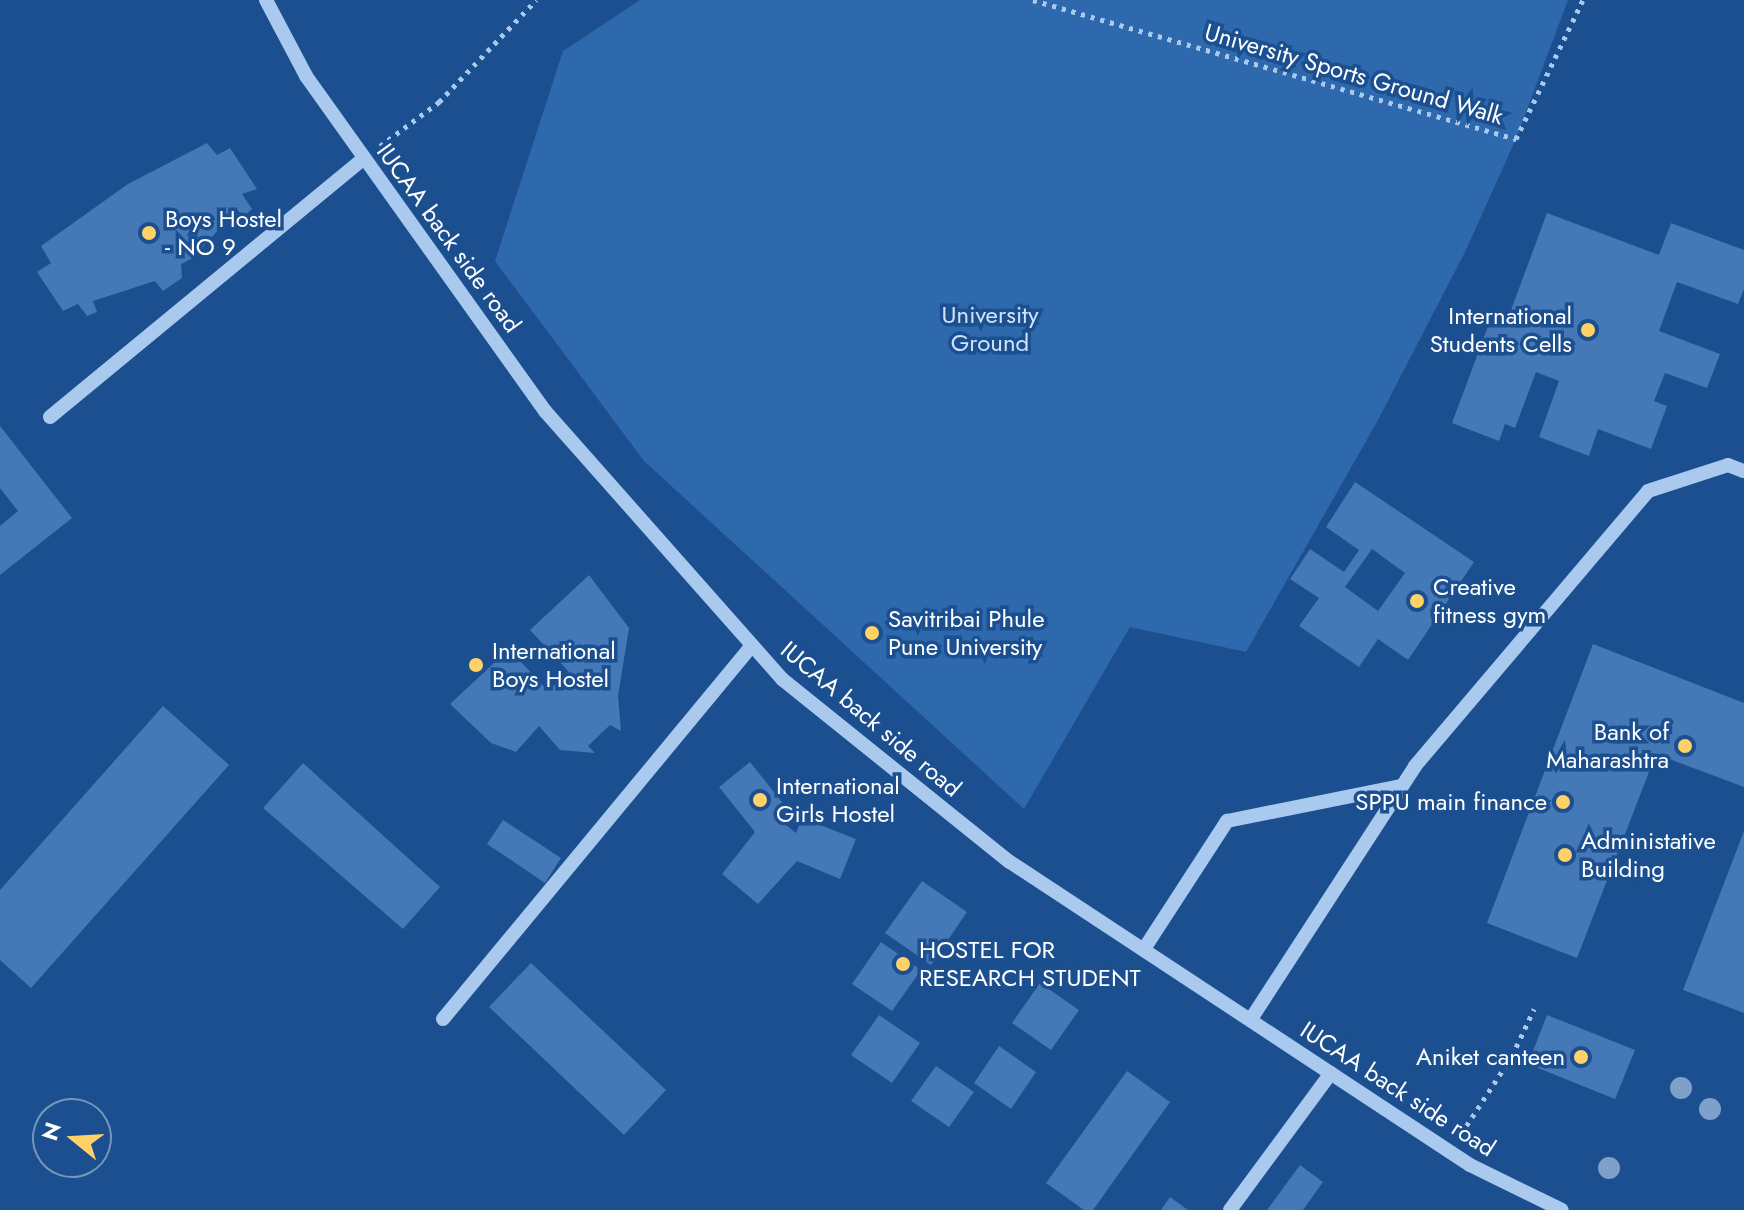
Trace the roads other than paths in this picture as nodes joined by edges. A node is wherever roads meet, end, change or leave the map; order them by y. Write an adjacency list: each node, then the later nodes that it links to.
1 (266, 0): 2 (lane, IUCAA back side road)
2 (364, 158): 3 (lane); 5 (lane, IUCAA back side road)
3 (50, 417)
4 (1744, 471): 6 (lane)
5 (752, 645): 7 (lane, IUCAA back side road); 8 (lane)
6 (1401, 786): 7 (lane); 9 (lane)
7 (1144, 949): 9 (lane, IUCAA back side road)
8 (443, 1019)
9 (1251, 1019): 10 (lane, IUCAA back side road)
10 (1331, 1073): 11 (lane); 12 (lane, IUCAA back side road)
11 (1230, 1210)
12 (1562, 1210)

